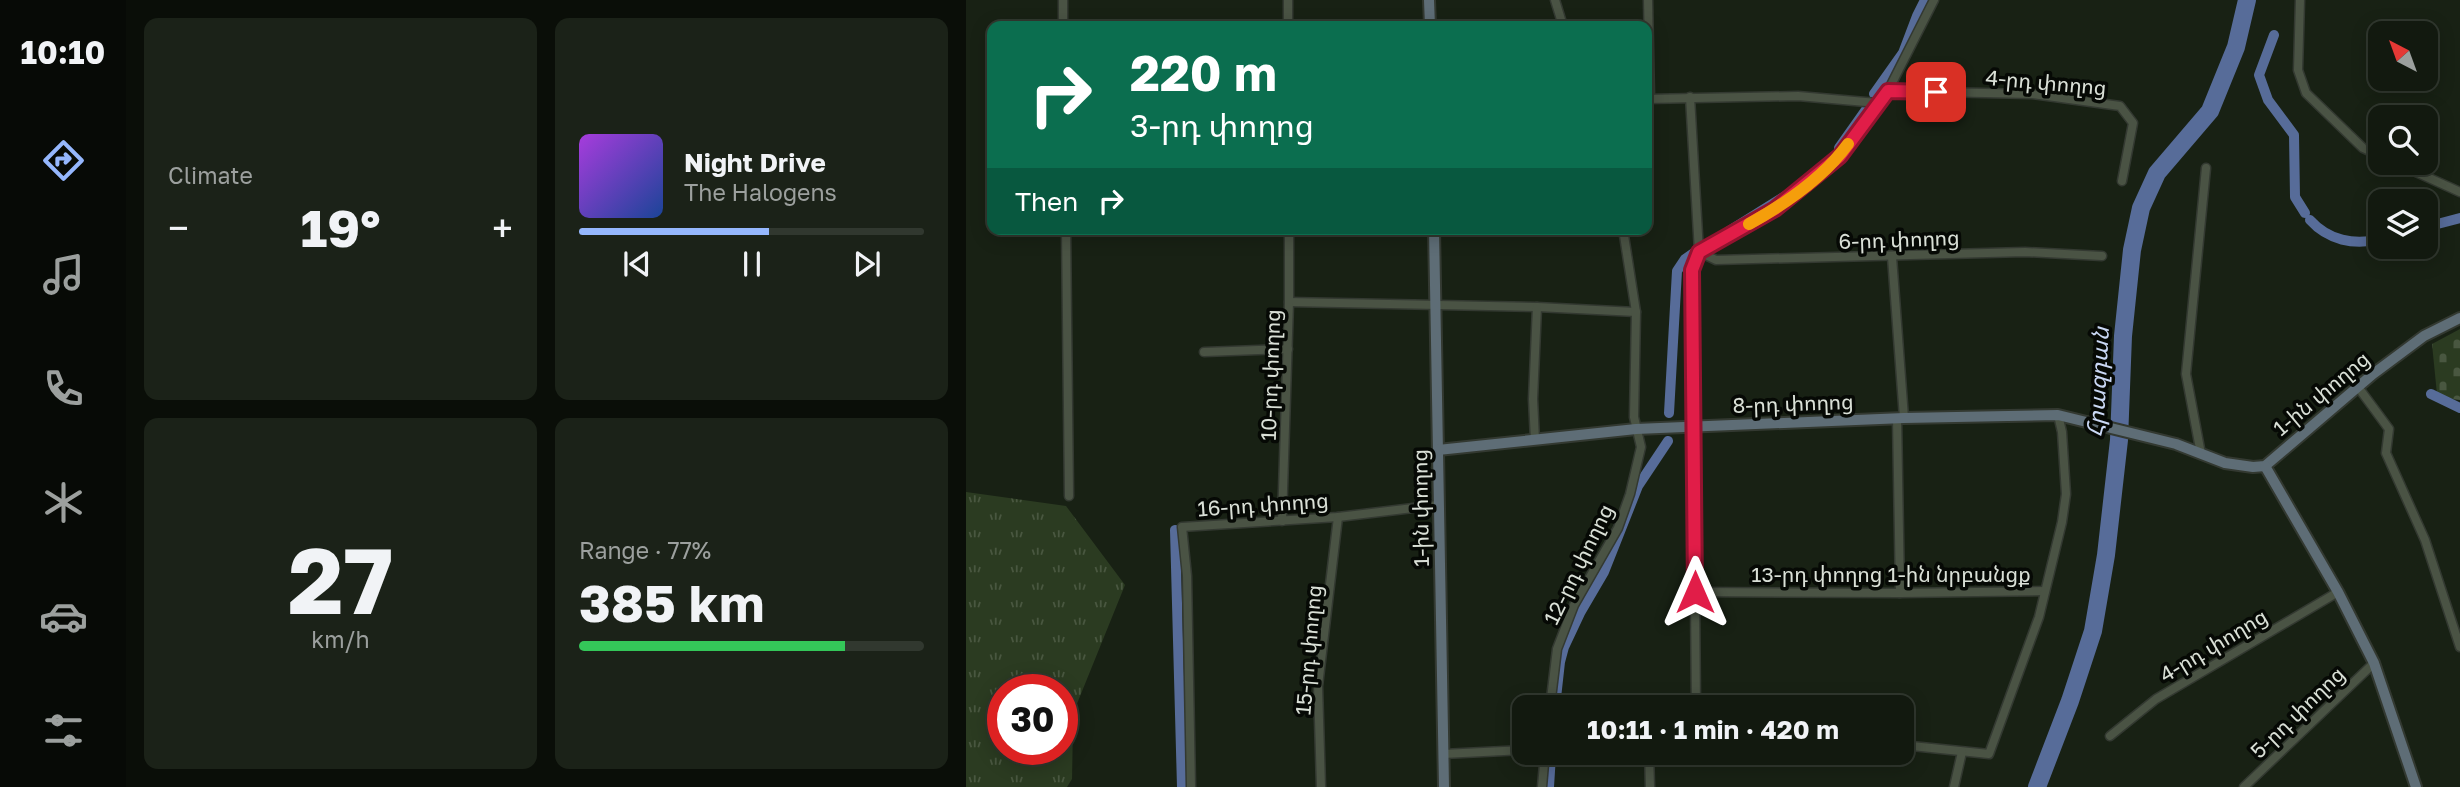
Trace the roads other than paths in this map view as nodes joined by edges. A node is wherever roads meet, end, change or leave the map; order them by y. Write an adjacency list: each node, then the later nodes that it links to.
1 (1063, 0): 8 (street)
2 (1288, 0): 9 (street)
3 (1429, 0): 10 (main road)
4 (1555, 0): 11 (street)
5 (1648, 0): 12 (street)
6 (1934, 0): 13 (street)
7 (2301, 0): 17 (street)
8 (1063, 21)
9 (1288, 21)
10 (1430, 21)
11 (1561, 21)
12 (1648, 21)
13 (1888, 91): 16 (street); 20 (street, 4-րդ փողոց)
14 (1690, 97): 15 (street); 16 (street); 26 (street)
15 (1652, 99)
16 (1877, 103): 26 (street)
17 (2368, 150)
18 (2206, 168): 43 (street)
19 (2422, 175): 21 (street)
20 (2122, 181)
21 (2460, 192)
22 (1066, 235): 45 (street)
23 (1289, 235): 29 (street, 10-րդ փողոց)
24 (1434, 235): 30 (main road, 1-ին փողոց)
25 (1624, 235): 32 (street, 12-րդ փողոց)
26 (1699, 252): 28 (street, 6-րդ փողոց); 39 (street)
27 (2102, 256): 28 (street, 6-րդ փողոց)
28 (1892, 257): 38 (street)
29 (1289, 302): 30 (street); 34 (street, 10-րդ փողոց)
30 (1436, 306): 31 (street); 42 (main road, 1-ին փողոց)
31 (1537, 307): 32 (street); 41 (street)
32 (1636, 312): 40 (street, 12-րդ փողոց)
33 (2460, 318): 36 (main road, 1-ին փողոց)
34 (1288, 349): 35 (street); 48 (street, 10-րդ փողոց)
35 (1204, 352)
36 (2358, 387): 44 (main road, 1-ին փողոց); 53 (street)
37 (2062, 416): 38 (main road, 8-րդ փողոց); 43 (main road, 8-րդ փողոց); 49 (street)
38 (1901, 418): 39 (main road, 8-րդ փողոց); 52 (street)
39 (1694, 426): 40 (main road, 8-րդ փողոց); 50 (street)
40 (1636, 429): 41 (main road, 8-րդ փողոց); 55 (street, 12-րդ փողոց)
41 (1535, 440): 42 (main road, 8-րդ փողոց)
42 (1438, 450): 46 (main road, 1-ին փողոց)
43 (2201, 454): 44 (main road)
44 (2265, 466): 51 (main road)
45 (1069, 496)
46 (1438, 505): 47 (street, 16-րդ փողոց); 61 (main road, 1-ին փողոց)
47 (1338, 517): 48 (street, 16-րդ փողոց); 65 (street, 15-րդ փողոց)
48 (1282, 521): 64 (street, 16-րդ փողոց)
49 (2045, 591): 52 (street, 13-րդ փողոց 1-ին նրբանցք); 60 (street)
50 (1695, 592): 52 (street, 13-րդ փողոց 1-ին նրբանցք); 56 (street)
51 (2338, 592): 54 (main road); 57 (street, 4-րդ փողոց)
52 (1900, 593)
53 (2460, 647)
54 (2374, 663): 70 (street, 5-րդ փողոց); 71 (main road)
55 (1551, 695)
56 (1696, 695)
57 (2110, 736)
58 (1914, 746): 60 (street)
59 (1512, 751): 61 (street)
60 (1962, 752): 69 (street)
61 (1443, 754): 66 (main road, 1-ին փողոց)
62 (1544, 765): 67 (street)
63 (1649, 765): 68 (street)
64 (1191, 787)
65 (1321, 787)
66 (1444, 787)
67 (1542, 787)
68 (1650, 787)
69 (1954, 787)
70 (2244, 787)
71 (2416, 787)

